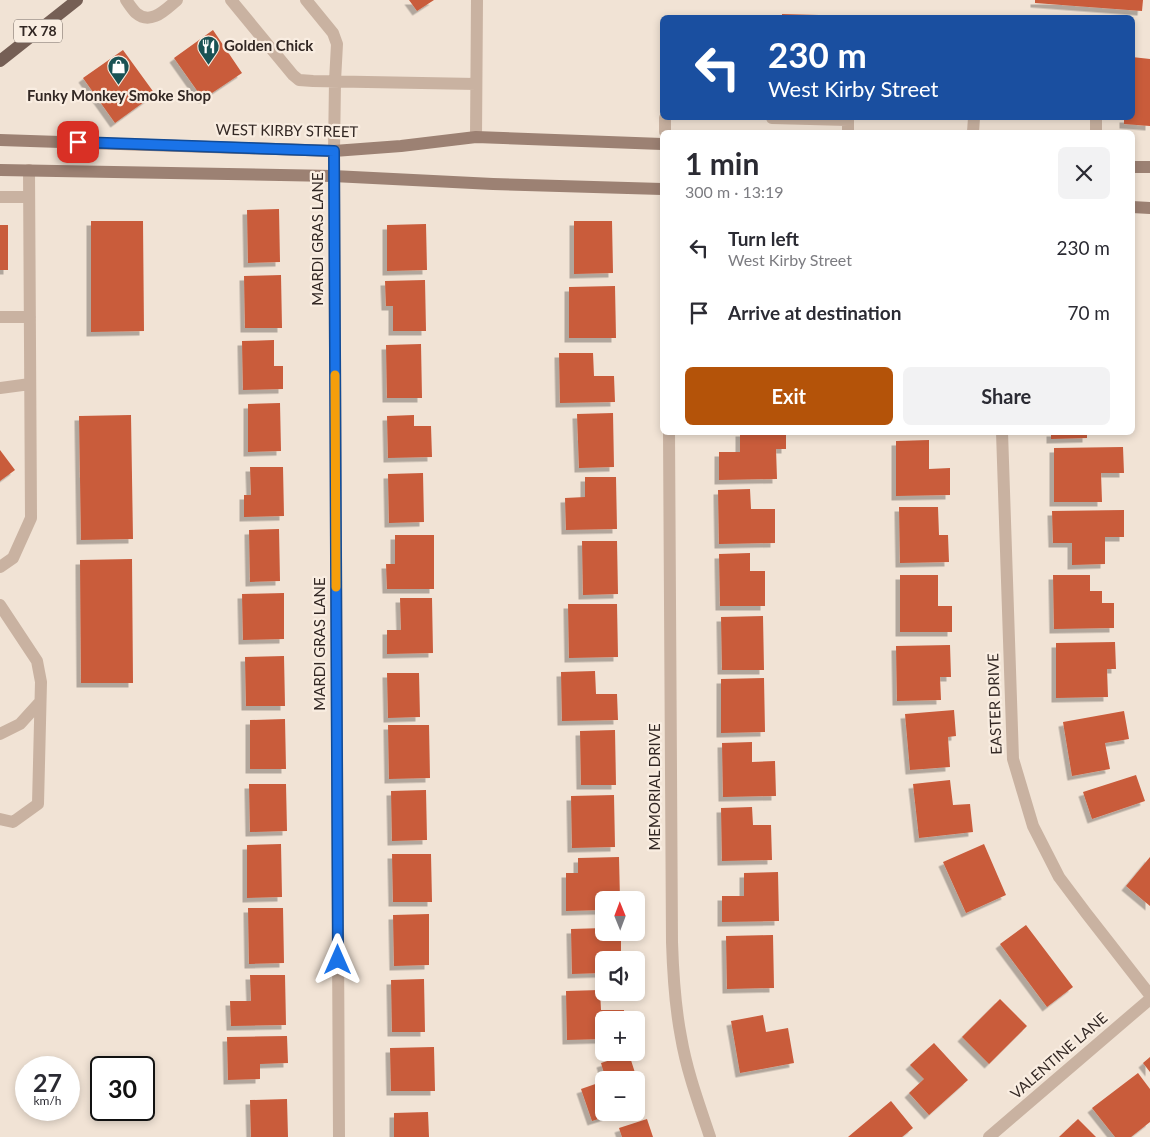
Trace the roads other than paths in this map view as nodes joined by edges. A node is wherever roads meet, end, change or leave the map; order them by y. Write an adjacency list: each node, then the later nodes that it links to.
1 (77, 0): 7 (main road, TX 78)
2 (126, 0): 3 (street)
3 (177, 0)
4 (231, 0): 8 (street)
5 (306, 0): 8 (street, MARDI GRAS LANE)
6 (476, 0): 9 (street)
7 (0, 61)
8 (335, 81): 9 (street); 13 (street, MARDI GRAS LANE)
9 (476, 84): 10 (street)
10 (476, 137): 12 (main road, WEST KIRBY STREET); 13 (main road, WEST KIRBY STREET)
11 (0, 140): 13 (main road, WEST KIRBY STREET)
12 (660, 144)
13 (334, 151): 18 (street, MARDI GRAS LANE)
14 (1135, 166): 15 (main road)
15 (1150, 167)
16 (0, 170): 17 (main road)
17 (29, 170): 18 (main road); 21 (street)
18 (333, 176): 19 (main road); 37 (street, MARDI GRAS LANE)
19 (660, 189)
20 (0, 197): 21 (street)
21 (29, 197): 25 (street)
22 (1135, 207): 23 (main road)
23 (1150, 208)
24 (0, 317): 25 (street)
25 (30, 317): 26 (street)
26 (30, 384): 27 (street); 30 (street)
27 (0, 388)
28 (668, 435): 38 (street, MEMORIAL DRIVE)
29 (1002, 435): 35 (street, EASTER DRIVE)
30 (0, 567)
31 (0, 605): 32 (street)
32 (40, 702): 33 (street); 34 (street)
33 (0, 734)
34 (0, 819)
35 (1150, 995)
36 (1150, 1000): 39 (street, VALENTINE LANE)
37 (339, 1137)
38 (710, 1137)
39 (989, 1137)

